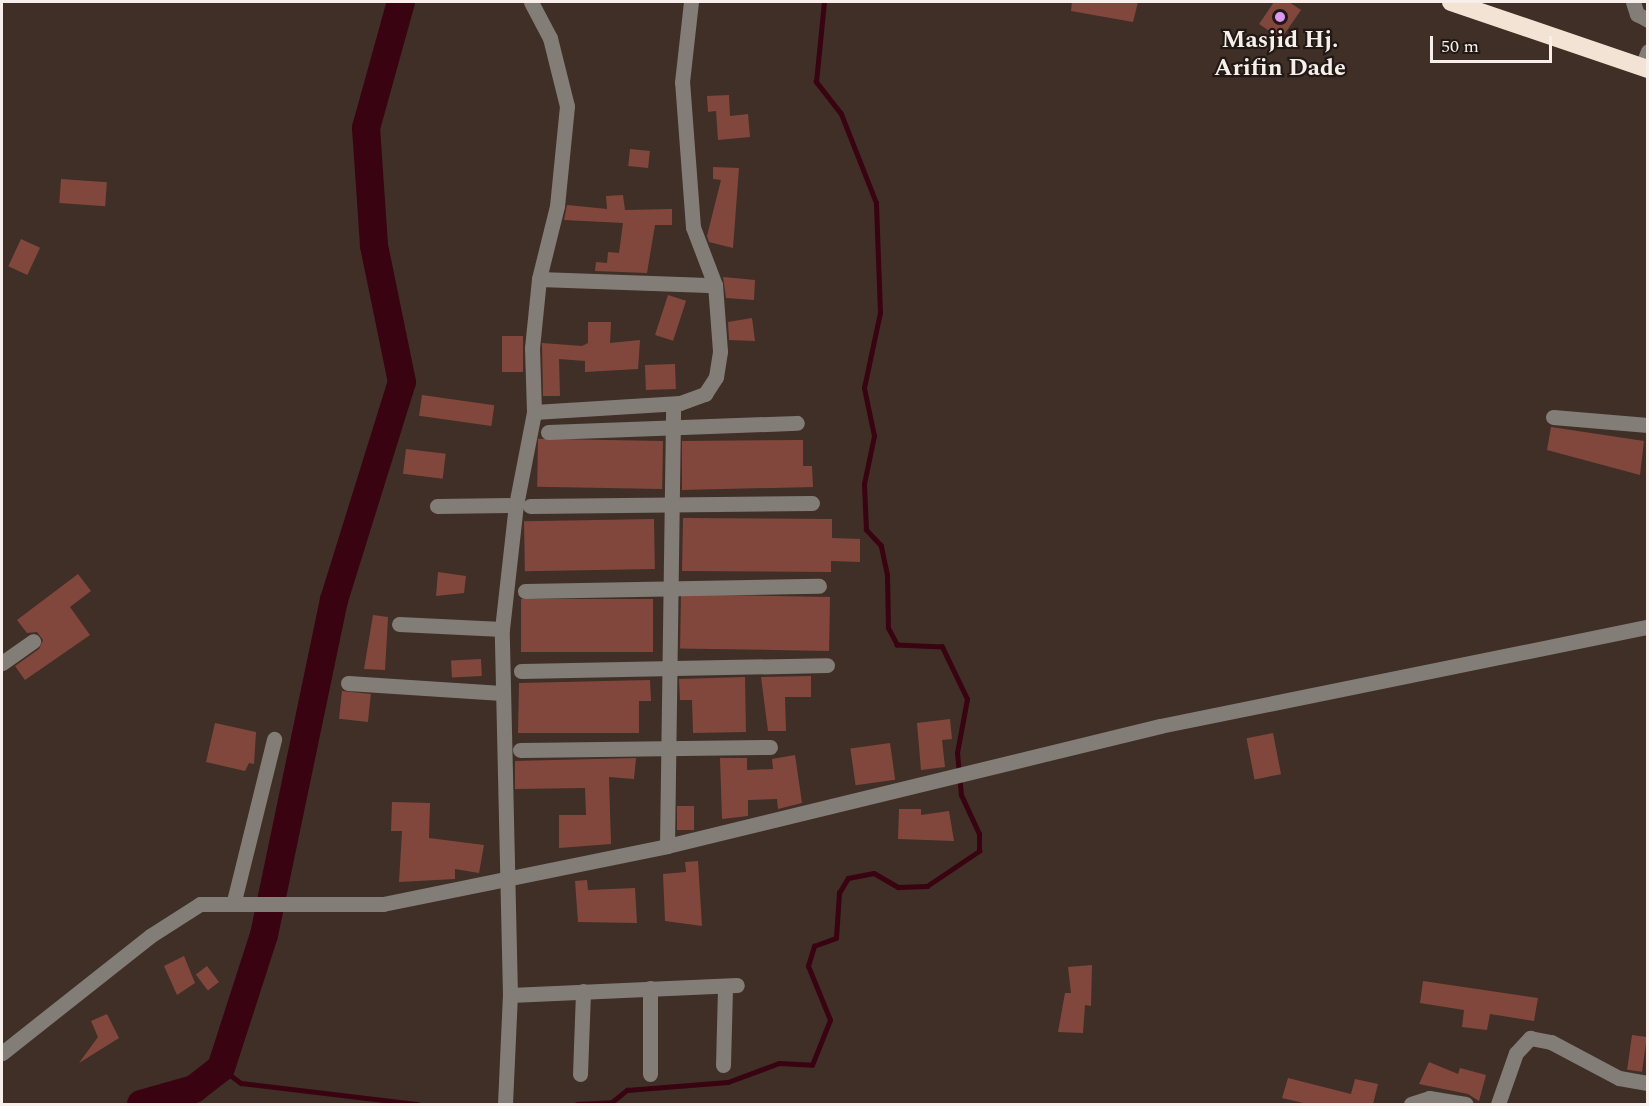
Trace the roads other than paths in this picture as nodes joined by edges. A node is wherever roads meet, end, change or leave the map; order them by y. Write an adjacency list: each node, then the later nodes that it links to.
1 (531, 2): 7 (street)
2 (691, 2): 8 (street)
3 (1451, 2): 6 (highway)
4 (1633, 2): 5 (street)
5 (1647, 20)
6 (1646, 62)
7 (539, 279): 8 (street); 10 (street)
8 (715, 285): 9 (street)
9 (673, 404): 10 (street); 14 (street)
10 (534, 412): 19 (street)
11 (1553, 417): 13 (street)
12 (797, 423): 14 (street)
13 (1647, 425)
14 (673, 427): 15 (street); 17 (street)
15 (548, 432)
16 (812, 503): 17 (street)
17 (672, 505): 19 (street); 21 (street)
18 (437, 506): 19 (street)
19 (523, 506): 25 (street)
20 (819, 586): 21 (street)
21 (671, 589): 22 (street); 29 (street)
22 (525, 591)
23 (399, 624): 25 (street)
24 (1647, 627): 37 (street)
25 (502, 629): 32 (street)
26 (33, 641): 27 (street)
27 (2, 663)
28 (826, 665): 29 (street)
29 (670, 668): 30 (street); 35 (street)
30 (521, 671)
31 (348, 682): 32 (street)
32 (502, 693): 38 (street)
33 (274, 739): 39 (street)
34 (770, 747): 35 (street)
35 (669, 748): 36 (street); 37 (street)
36 (520, 750)
37 (668, 846): 38 (street)
38 (504, 879): 39 (street); 42 (street)
39 (234, 901): 43 (street)
40 (650, 988): 41 (street); 44 (street); 46 (street)
41 (583, 991): 42 (street); 45 (street)
42 (510, 995): 48 (street)
43 (2, 1053)
44 (723, 1065)
45 (580, 1074)
46 (650, 1074)
47 (1647, 1083): 51 (street)
48 (505, 1104)
49 (1411, 1104): 50 (street)
50 (1467, 1104)
51 (1498, 1104)

